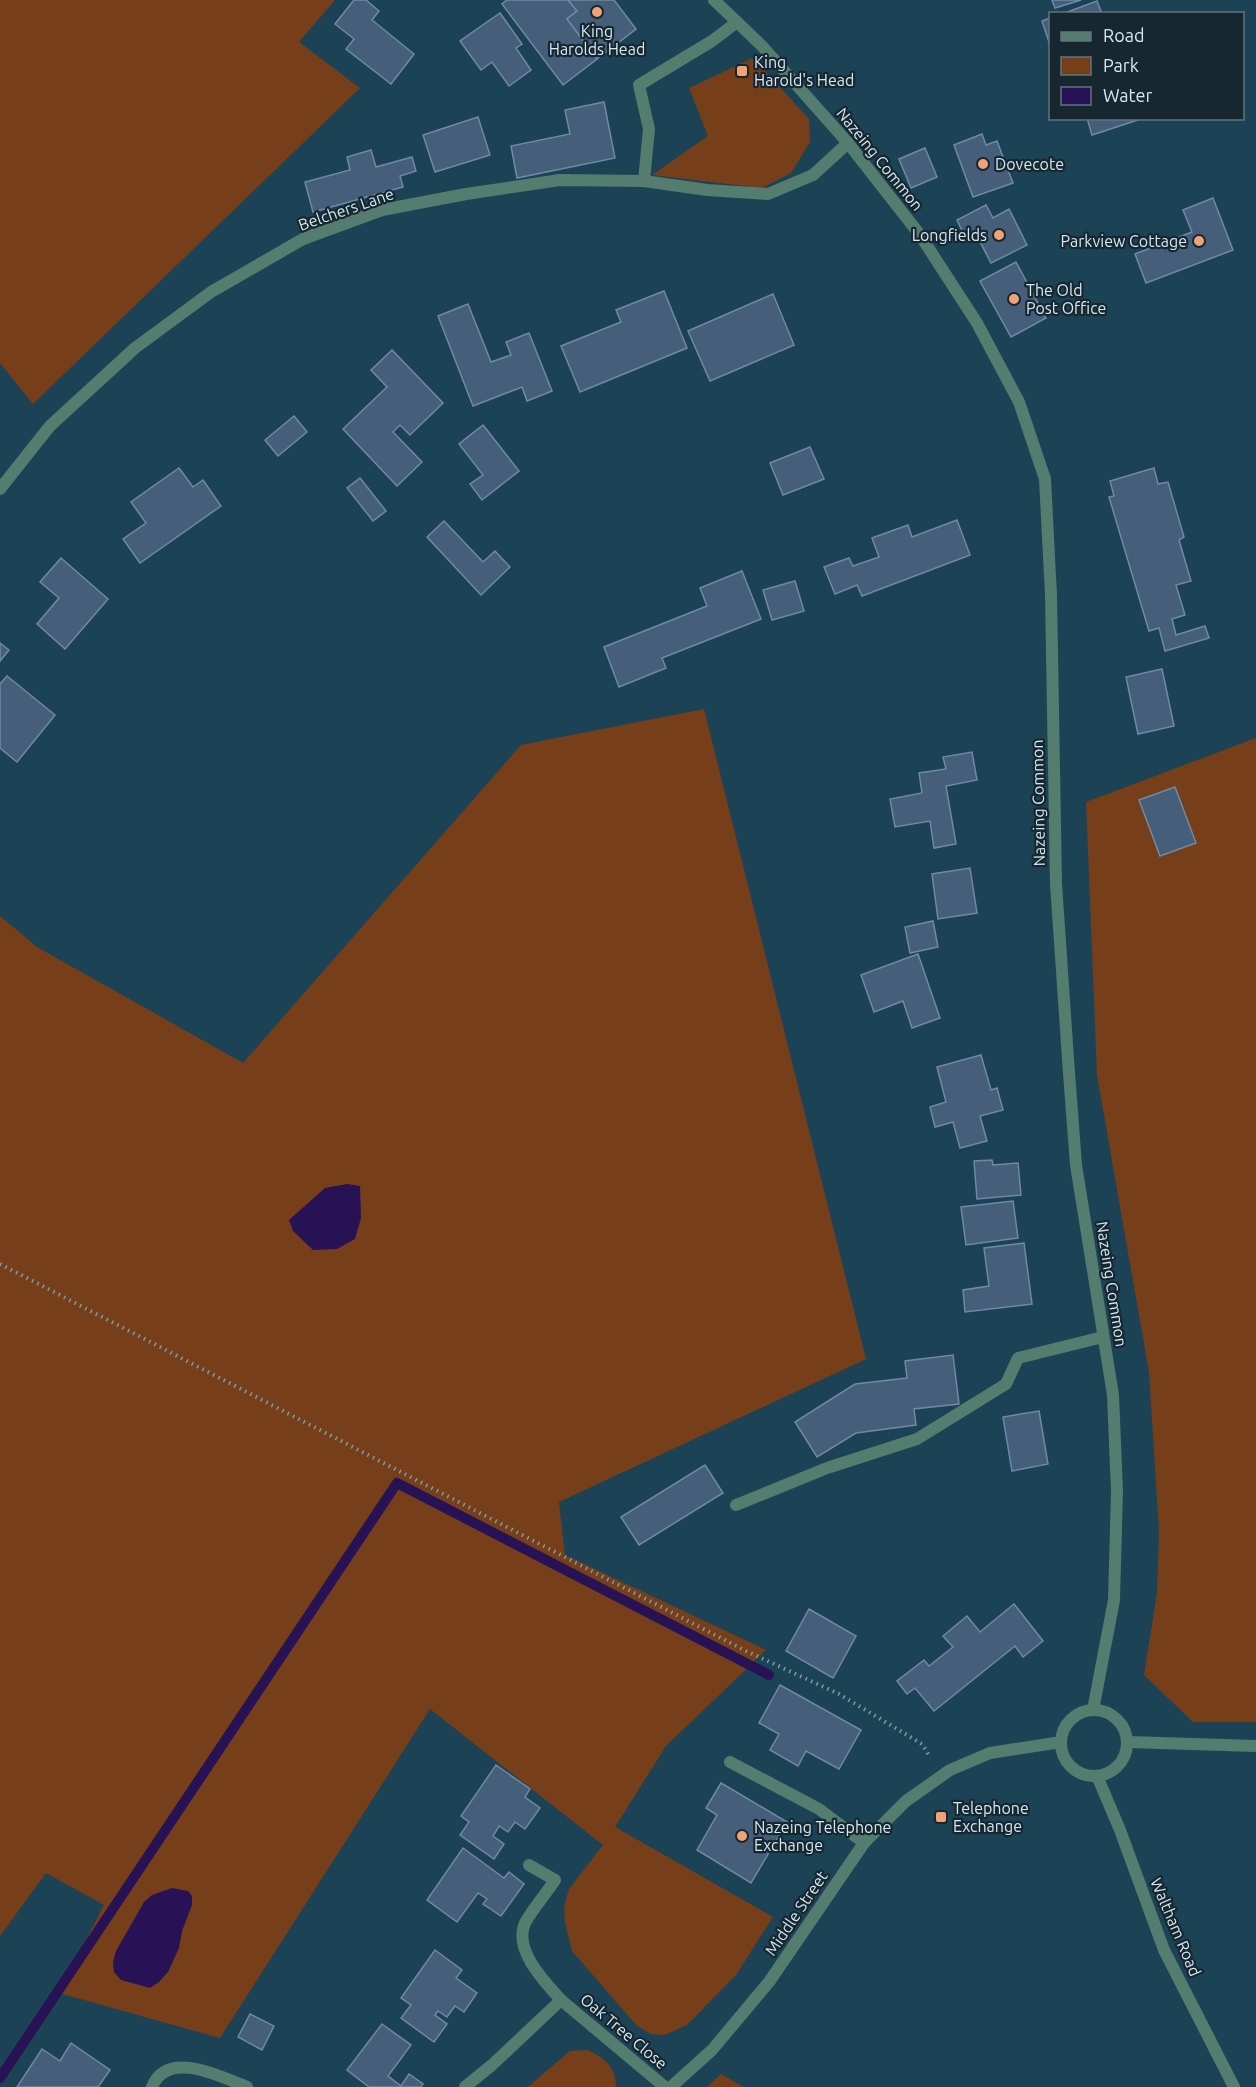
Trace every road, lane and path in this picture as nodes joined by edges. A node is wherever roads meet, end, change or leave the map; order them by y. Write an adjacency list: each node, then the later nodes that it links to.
1 (714, 0): 2 (street, Nazeing Common)
2 (737, 22): 3 (street, Nazeing Common); 4 (street)
3 (848, 143): 4 (street, Belchers Lane); 7 (street, Nazeing Common)
4 (644, 181): 5 (street, Belchers Lane)
5 (0, 489)
6 (0, 1264): 15 (path)
7 (1103, 1337): 8 (street); 9 (street, Nazeing Common)
8 (736, 1505)
9 (1093, 1710): 10 (street); 11 (street)
10 (1061, 1742): 14 (street); 15 (street, Middle Street)
11 (1128, 1742): 12 (street); 14 (street)
12 (1256, 1746)
13 (730, 1762): 16 (street)
14 (1097, 1776): 24 (street, Waltham Road)
15 (941, 1777): 16 (street, Middle Street)
16 (864, 1844): 23 (street, Middle Street)
17 (528, 1865): 18 (street, Oak Tree Close)
18 (561, 2000): 21 (street, Oak Tree Close); 22 (street, Oak Tree Close)
19 (152, 2087): 20 (street)
20 (247, 2087)
21 (465, 2087)
22 (665, 2087)
23 (671, 2087)
24 (1234, 2087)

